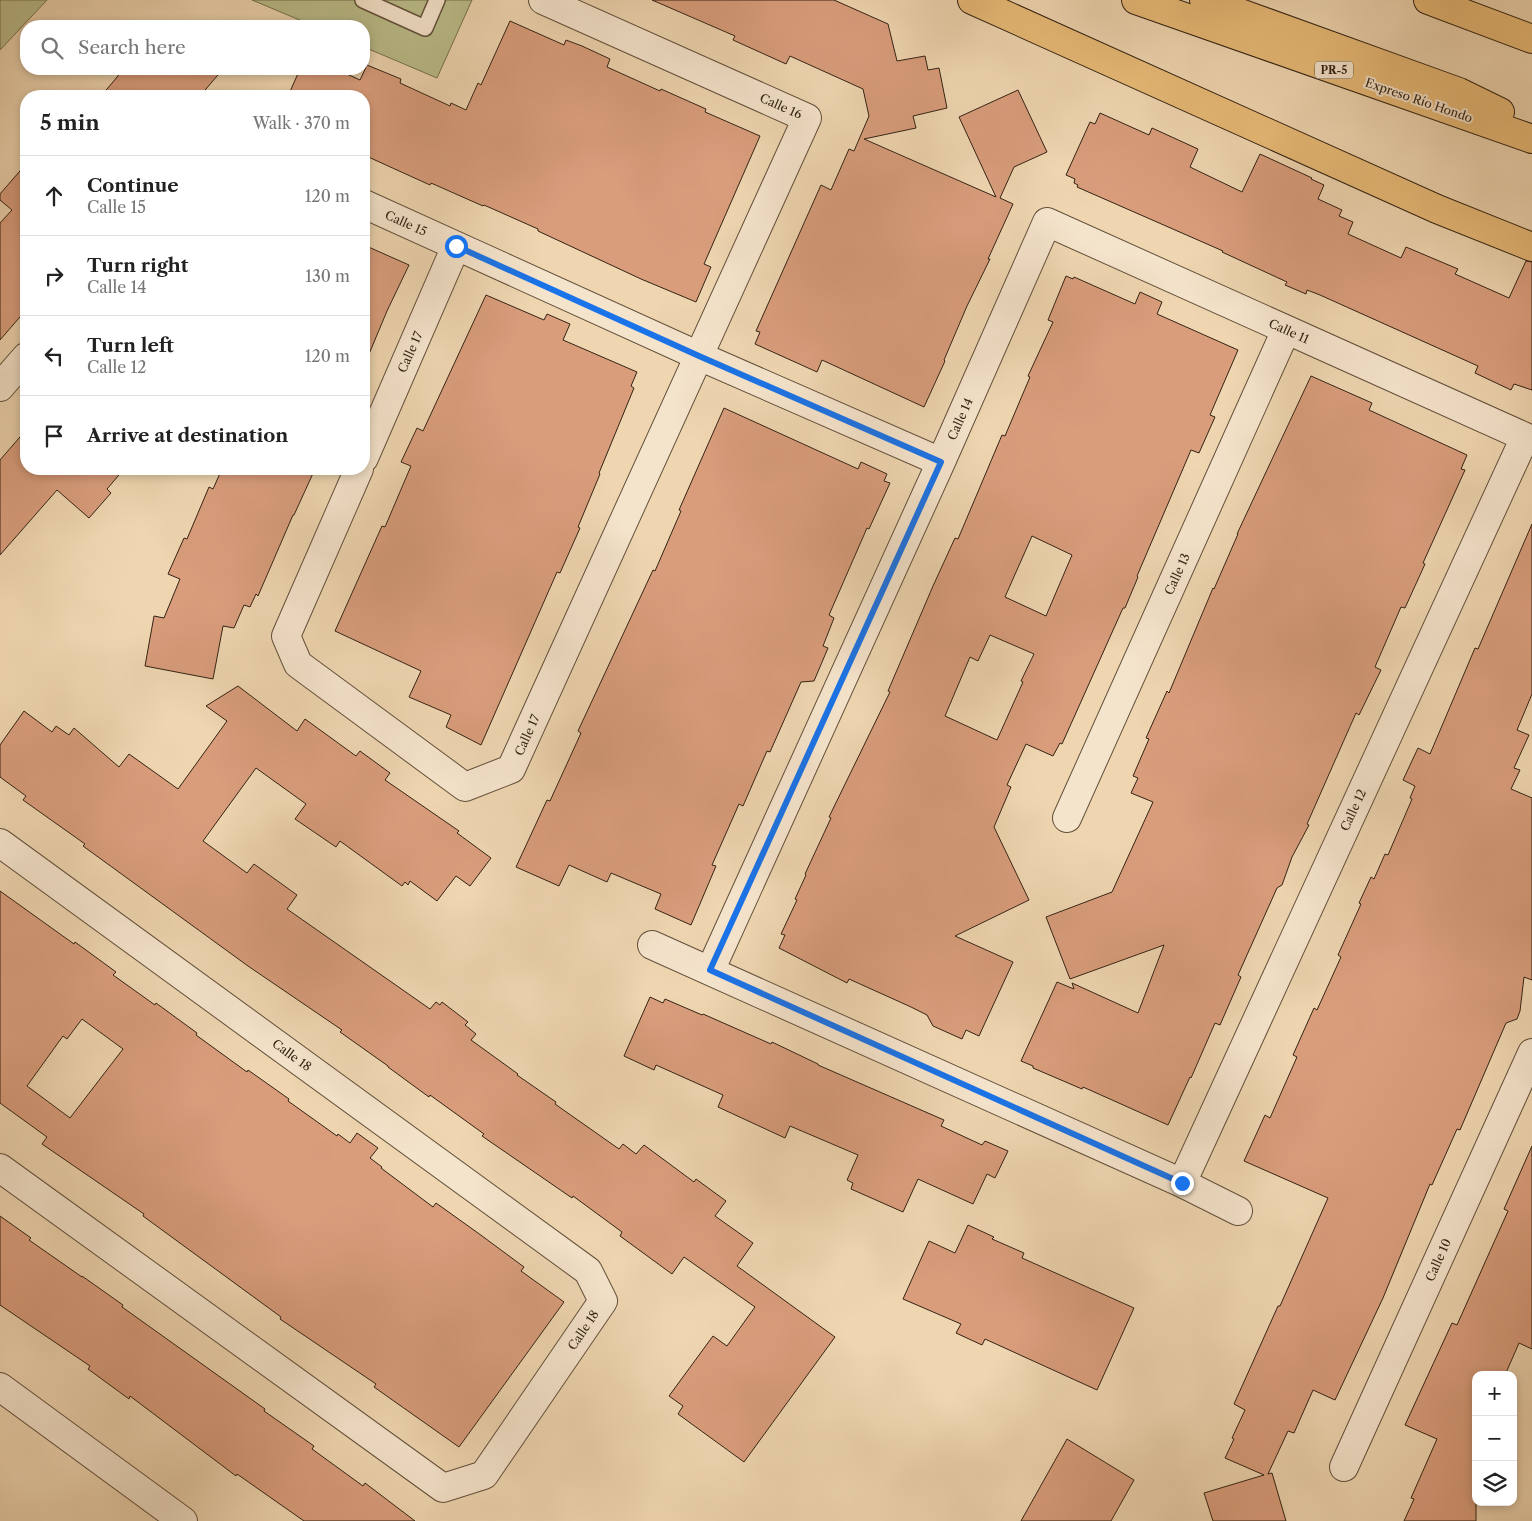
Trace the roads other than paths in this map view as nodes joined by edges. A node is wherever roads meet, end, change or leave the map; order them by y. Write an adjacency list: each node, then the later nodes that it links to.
1 (363, 0): 2 (lane)
2 (437, 0)
3 (543, 0): 16 (street, Calle 16)
4 (972, 0): 14 (highway)
5 (1136, 0): 10 (highway, Expreso Río Hondo / PR-5)
6 (1204, 0): 9 (highway)
7 (1428, 0): 8 (highway)
8 (1532, 39)
9 (1532, 128)
10 (1532, 139)
11 (370, 207): 13 (street, Calle 15)
12 (1047, 222): 15 (street, Calle 11); 21 (street, Calle 14)
13 (456, 246): 16 (street, Calle 15); 20 (street, Calle 17)
14 (1532, 246)
15 (1286, 330): 19 (street, Calle 11); 23 (street, Calle 13)
16 (699, 356): 21 (street, Calle 15); 22 (street, Calle 17)
17 (20, 365): 18 (street)
18 (0, 387)
19 (1528, 439): 29 (street, Calle 12)
20 (370, 444)
21 (941, 462): 26 (street, Calle 14)
22 (356, 475)
23 (1067, 818)
24 (0, 843): 28 (street, Calle 18)
25 (652, 946): 26 (street)
26 (710, 970): 29 (street)
27 (1532, 1052): 32 (street, Calle 10)
28 (0, 1168)
29 (1182, 1183): 30 (street)
30 (1238, 1211)
31 (0, 1387): 33 (street)
32 (1344, 1467)
33 (183, 1521)

